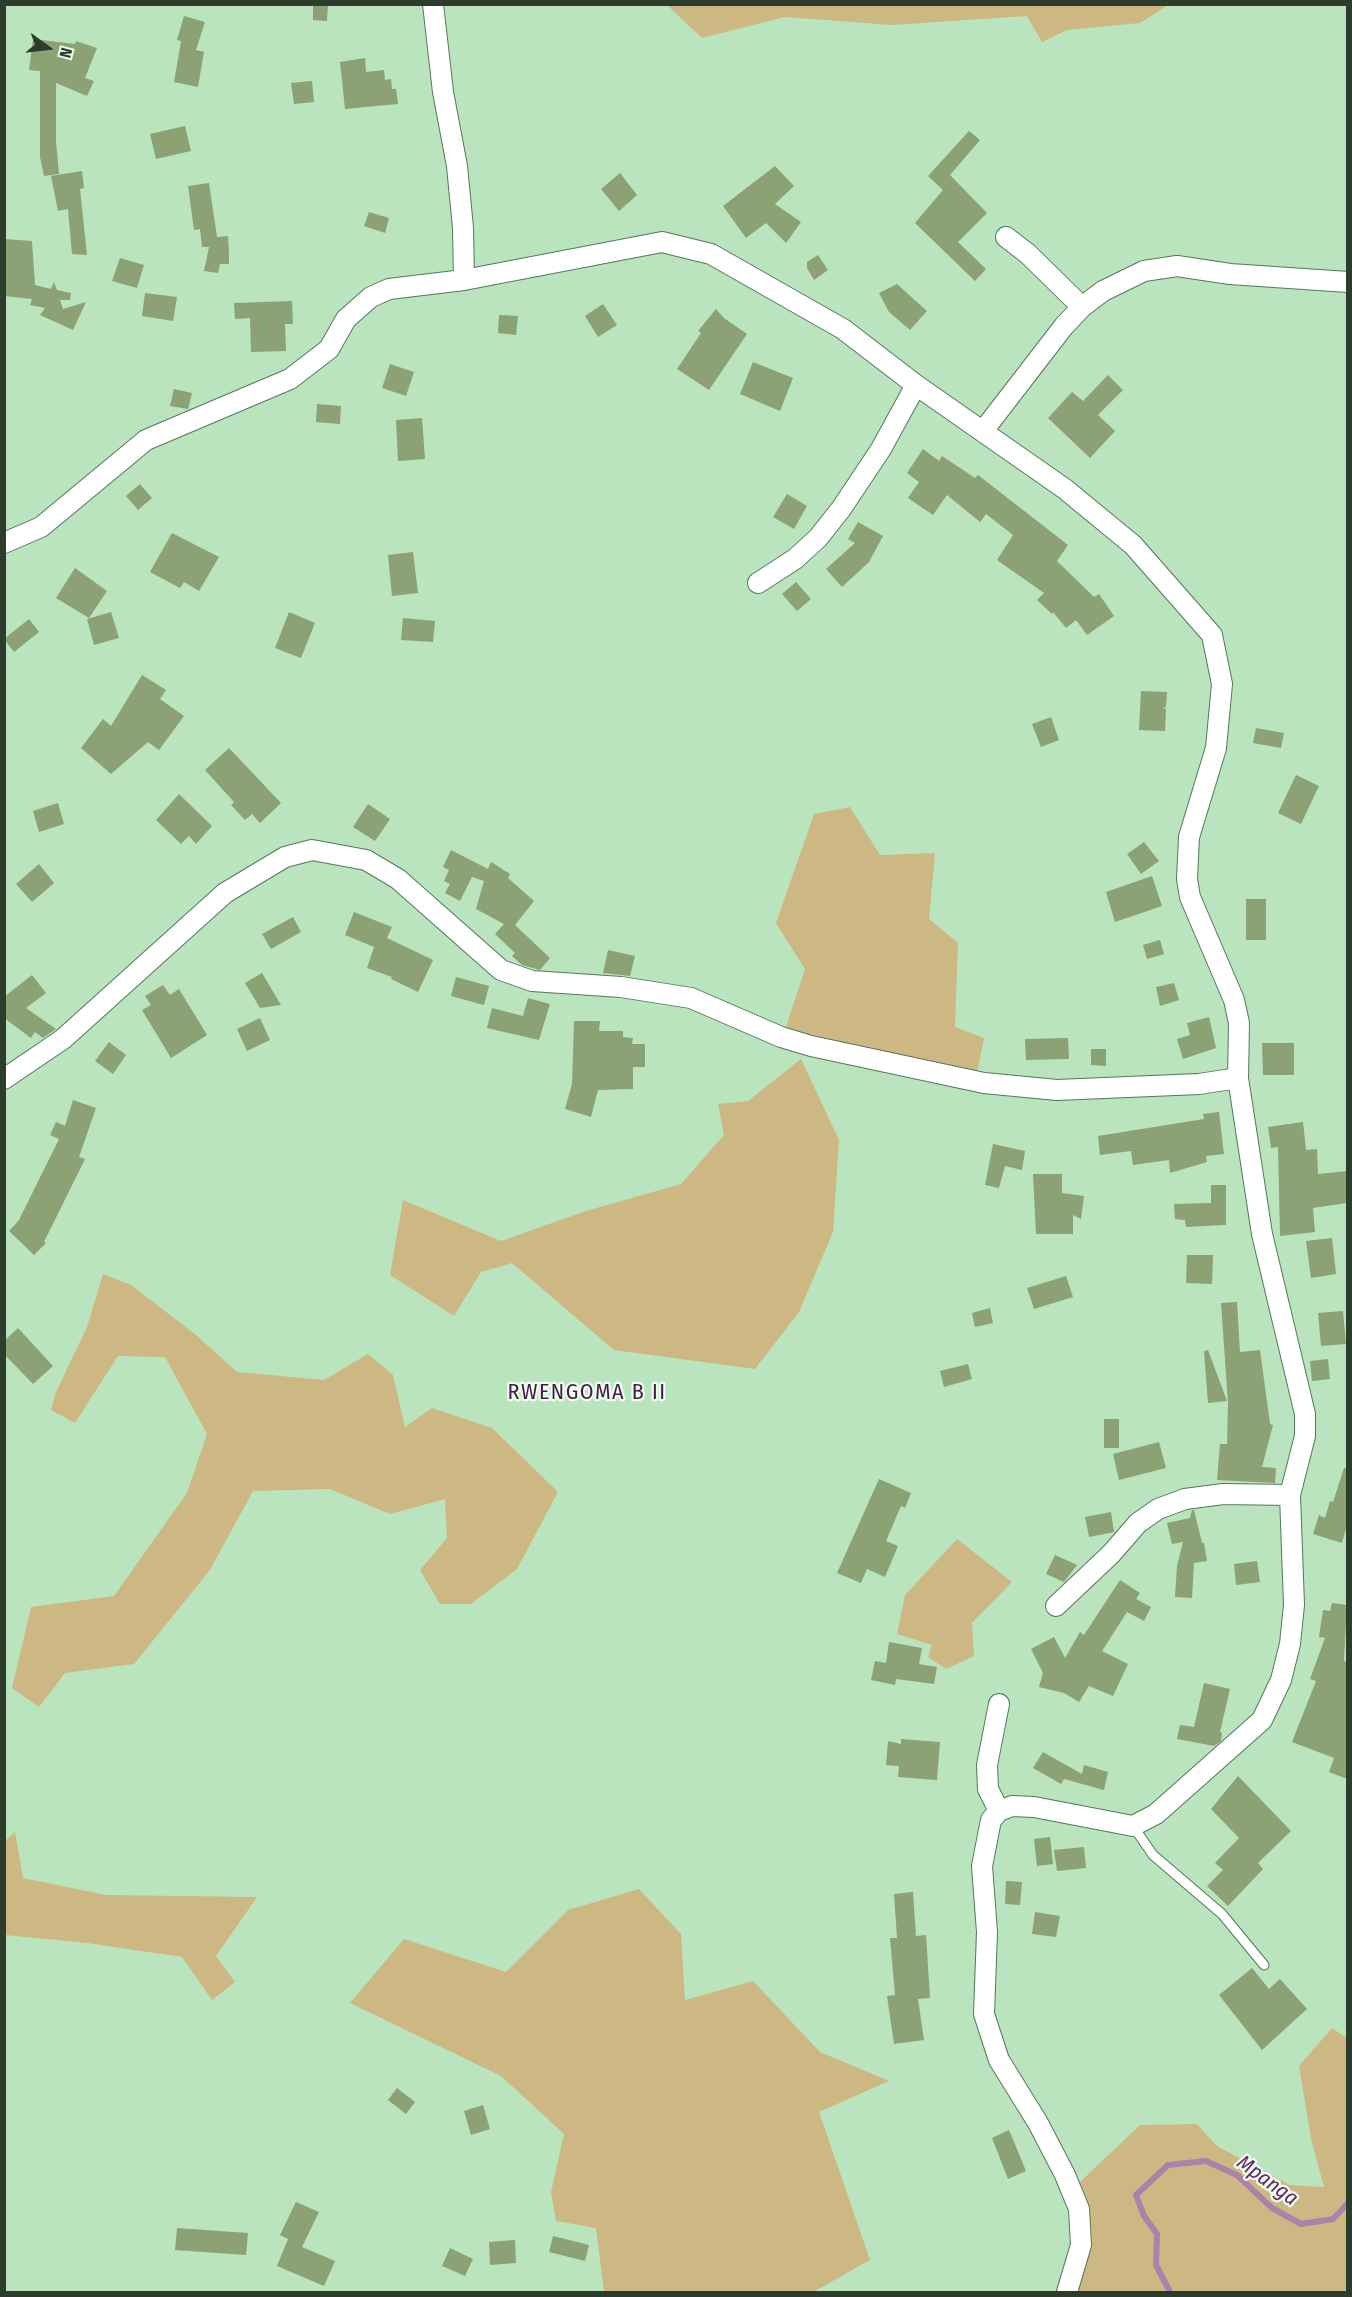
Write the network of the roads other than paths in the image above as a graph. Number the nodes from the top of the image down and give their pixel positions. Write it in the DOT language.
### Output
graph roads {
  1 [pos="433,4"];
  2 [pos="1006,237"];
  3 [pos="464,280"];
  4 [pos="1347,282"];
  5 [pos="1082,307"];
  6 [pos="916,385"];
  7 [pos="983,431"];
  8 [pos="4,543"];
  9 [pos="758,583"];
  10 [pos="1238,1078"];
  11 [pos="4,1079"];
  12 [pos="1290,1495"];
  13 [pos="1056,1606"];
  14 [pos="999,1704"];
  15 [pos="999,1811"];
  16 [pos="1133,1826"];
  17 [pos="1264,1965"];
  18 [pos="1067,2292"];
  1 -- 3 [label="street"];
  2 -- 5 [label="street"];
  3 -- 6 [label="street"];
  3 -- 8 [label="street"];
  4 -- 5 [label="street"];
  5 -- 7 [label="street"];
  6 -- 7 [label="street"];
  6 -- 9 [label="street"];
  7 -- 10 [label="street"];
  10 -- 11 [label="street"];
  10 -- 12 [label="street"];
  12 -- 13 [label="street"];
  12 -- 16 [label="street"];
  14 -- 15 [label="street"];
  15 -- 16 [label="street"];
  15 -- 18 [label="street"];
  16 -- 17 [label="lane"];
}
